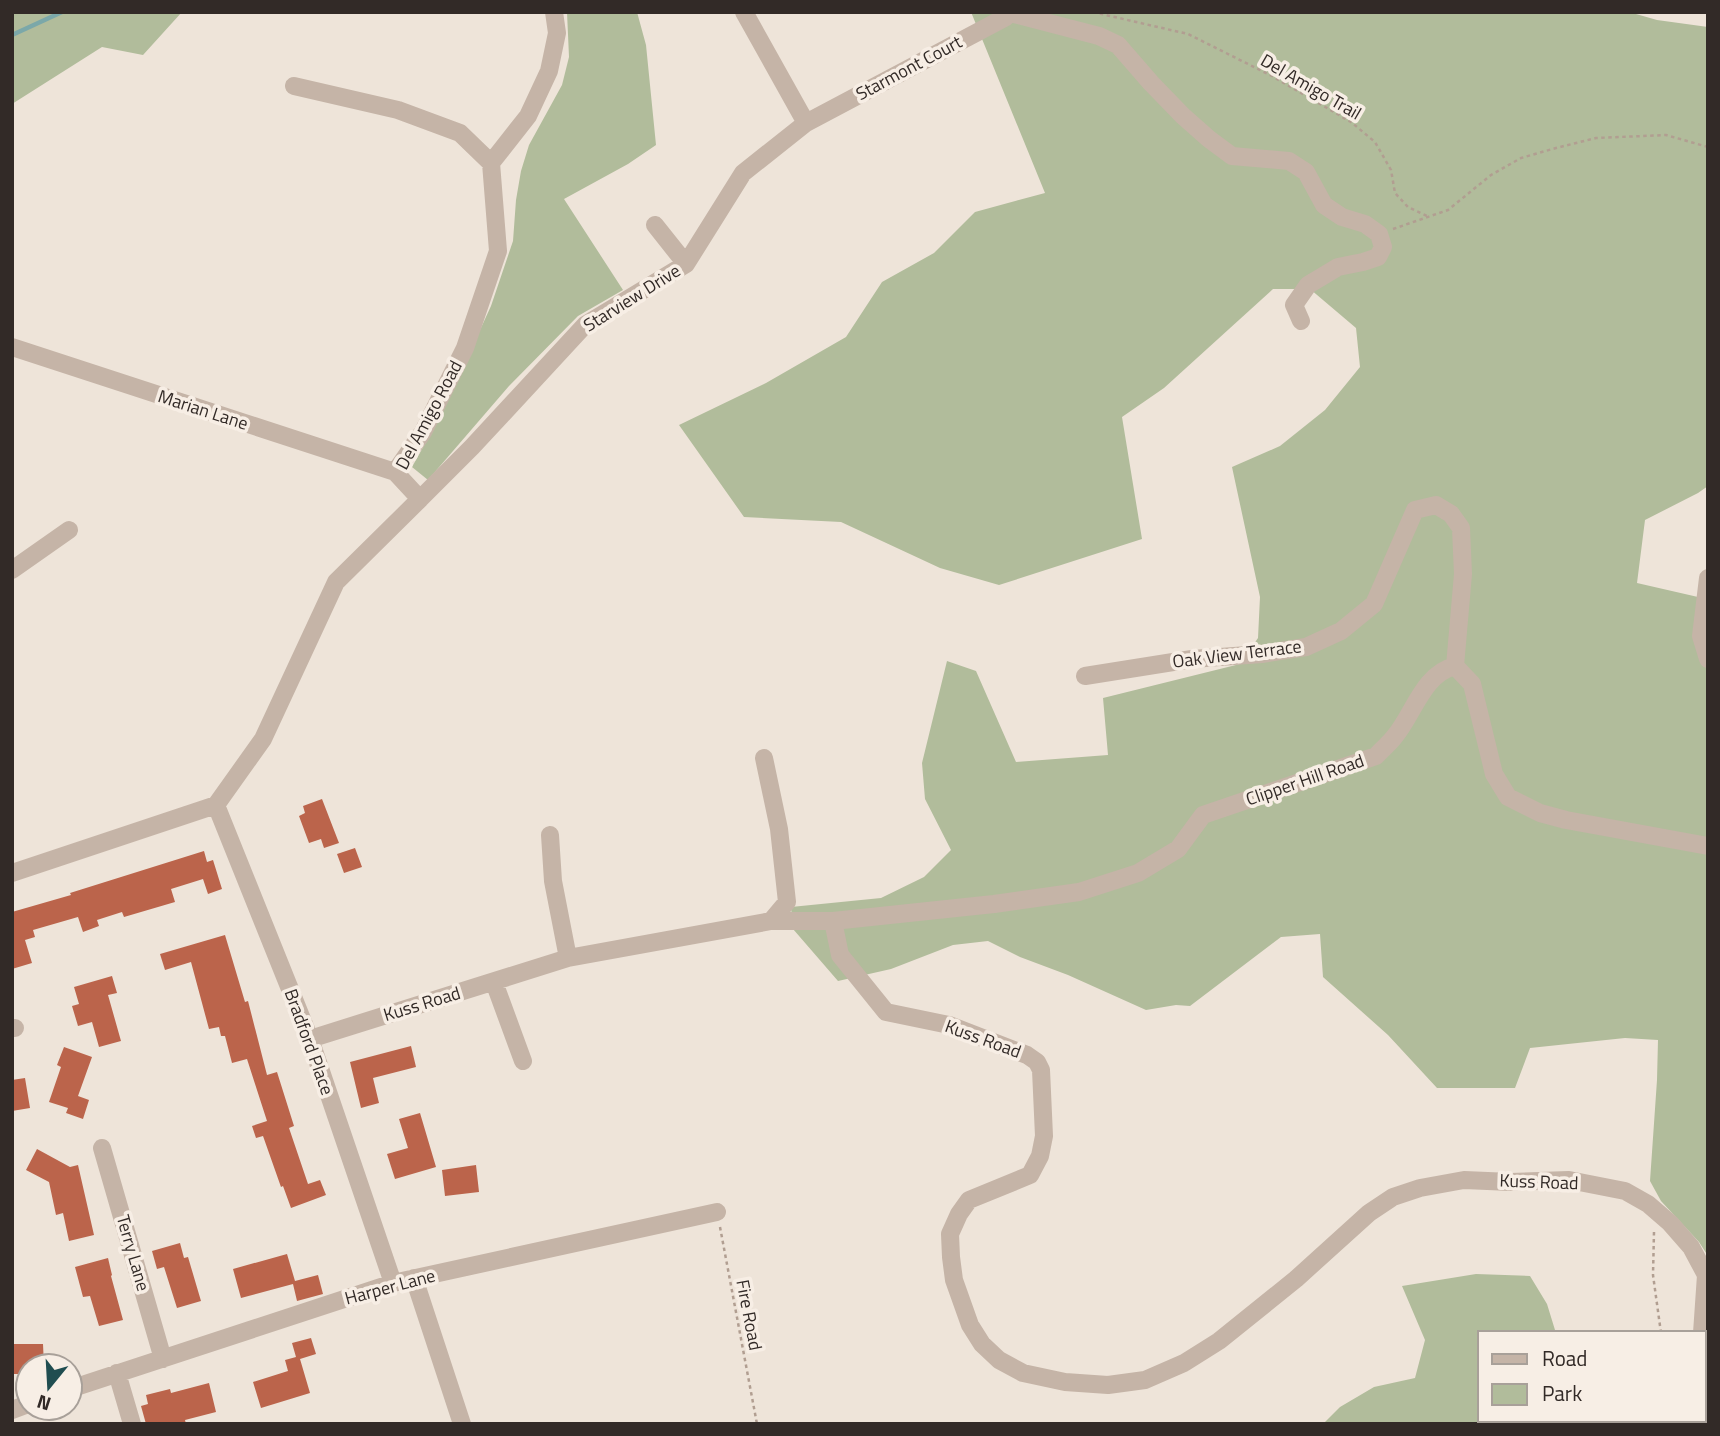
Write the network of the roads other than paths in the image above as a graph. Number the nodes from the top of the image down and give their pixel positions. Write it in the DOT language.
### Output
graph roads {
  1 [pos="554,12"];
  2 [pos="744,12"];
  3 [pos="1010,13"];
  4 [pos="294,86"];
  5 [pos="806,123"];
  6 [pos="491,163"];
  7 [pos="655,225"];
  8 [pos="686,264"];
  9 [pos="1301,321"];
  10 [pos="12,347"];
  11 [pos="395,472"];
  12 [pos="420,499"];
  13 [pos="69,530"];
  14 [pos="12,570"];
  15 [pos="1708,579"];
  16 [pos="1708,659"];
  17 [pos="1455,666"];
  18 [pos="1085,676"];
  19 [pos="764,758"];
  20 [pos="216,805"];
  21 [pos="550,835"];
  22 [pos="1708,846"];
  23 [pos="12,873"];
  24 [pos="833,921"];
  25 [pos="771,922"];
  26 [pos="568,958"];
  27 [pos="494,982"];
  28 [pos="310,1039"];
  29 [pos="523,1061"];
  30 [pos="102,1148"];
  31 [pos="717,1212"];
  32 [pos="414,1278"];
  33 [pos="393,1283"];
  34 [pos="1702,1331"];
  35 [pos="163,1359"];
  36 [pos="117,1373"];
  37 [pos="84,1385"];
  38 [pos="132,1424"];
  39 [pos="462,1424"];
  1 -- 6 [label="street"];
  2 -- 5 [label="street"];
  3 -- 5 [label="street, Starmont Court"];
  3 -- 9 [label="street"];
  4 -- 6 [label="street"];
  5 -- 8 [label="street, Starview Drive"];
  6 -- 11 [label="street, Del Amigo Road"];
  7 -- 8 [label="street"];
  8 -- 12 [label="street, Starview Drive"];
  10 -- 11 [label="street, Marian Lane"];
  11 -- 12 [label="street, Del Amigo Road"];
  12 -- 20 [label="street"];
  13 -- 14 [label="street"];
  15 -- 16 [label="street"];
  17 -- 18 [label="street, Oak View Terrace"];
  17 -- 22 [label="street"];
  17 -- 24 [label="street, Clipper Hill Road"];
  19 -- 25 [label="street"];
  20 -- 23 [label="street"];
  20 -- 28 [label="street, Bradford Place"];
  21 -- 26 [label="street"];
  24 -- 25 [label="street, Kuss Road"];
  24 -- 34 [label="street, Kuss Road"];
  25 -- 26 [label="street, Kuss Road"];
  26 -- 27 [label="street, Kuss Road"];
  27 -- 28 [label="street, Kuss Road"];
  27 -- 29 [label="street"];
  28 -- 33 [label="street, Bradford Place"];
  30 -- 35 [label="street, Terry Lane"];
  31 -- 32 [label="street, Harper Lane"];
  32 -- 33 [label="street, Harper Lane"];
  32 -- 39 [label="street"];
  33 -- 35 [label="street, Harper Lane"];
  35 -- 36 [label="street, Harper Lane"];
  36 -- 37 [label="street, Harper Lane"];
  36 -- 38 [label="street"];
}
